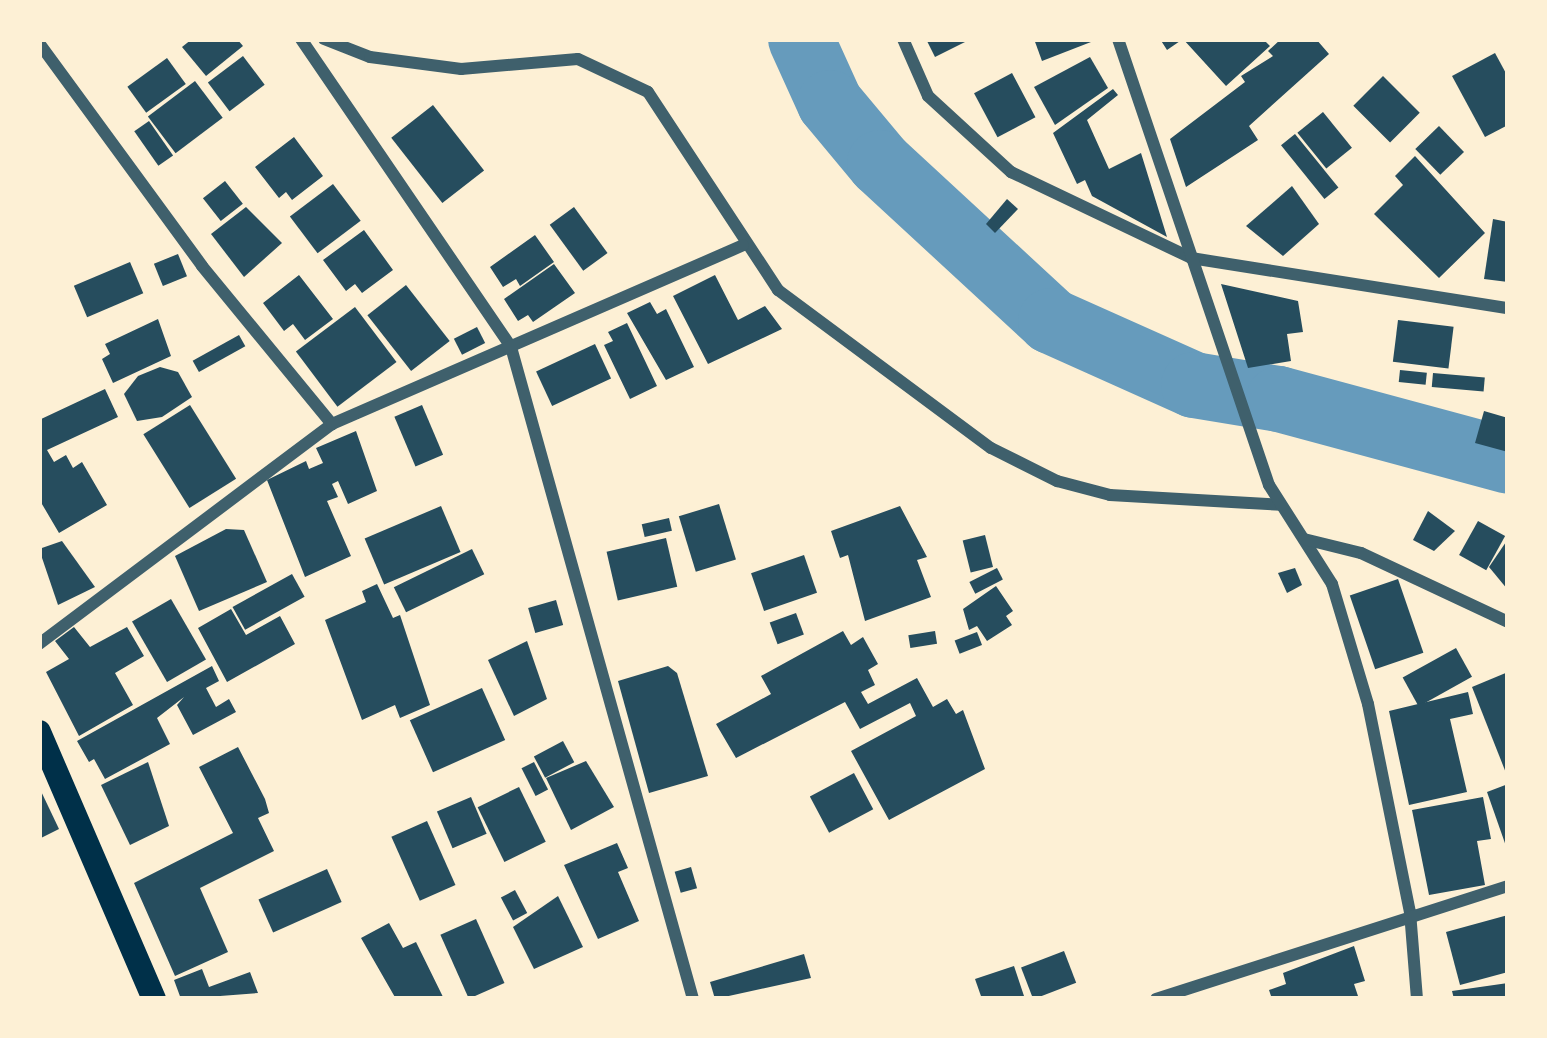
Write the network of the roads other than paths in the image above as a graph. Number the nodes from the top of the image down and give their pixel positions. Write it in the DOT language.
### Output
graph roads {
  1 [pos="301,39"];
  2 [pos="324,39"];
  3 [pos="903,39"];
  4 [pos="1118,39"];
  5 [pos="39,43"];
  6 [pos="743,245"];
  7 [pos="1191,259"];
  8 [pos="1508,308"];
  9 [pos="511,347"];
  10 [pos="332,424"];
  11 [pos="1282,505"];
  12 [pos="1304,539"];
  13 [pos="1508,622"];
  14 [pos="39,644"];
  15 [pos="39,732"];
  16 [pos="1508,886"];
  17 [pos="1410,912"];
  18 [pos="154,999"];
  19 [pos="693,999"];
  20 [pos="1156,999"];
  21 [pos="1417,999"];
  1 -- 9 [label="street"];
  2 -- 6 [label="street"];
  3 -- 7 [label="street"];
  4 -- 7 [label="street"];
  5 -- 10 [label="street"];
  6 -- 9 [label="street"];
  6 -- 11 [label="street"];
  7 -- 8 [label="street"];
  7 -- 11 [label="street"];
  9 -- 10 [label="street"];
  9 -- 19 [label="street"];
  10 -- 14 [label="street"];
  11 -- 12 [label="street"];
  12 -- 13 [label="street"];
  12 -- 17 [label="street"];
  15 -- 18 [label="main road"];
  16 -- 17 [label="street"];
  17 -- 20 [label="street"];
  17 -- 21 [label="street"];
}
